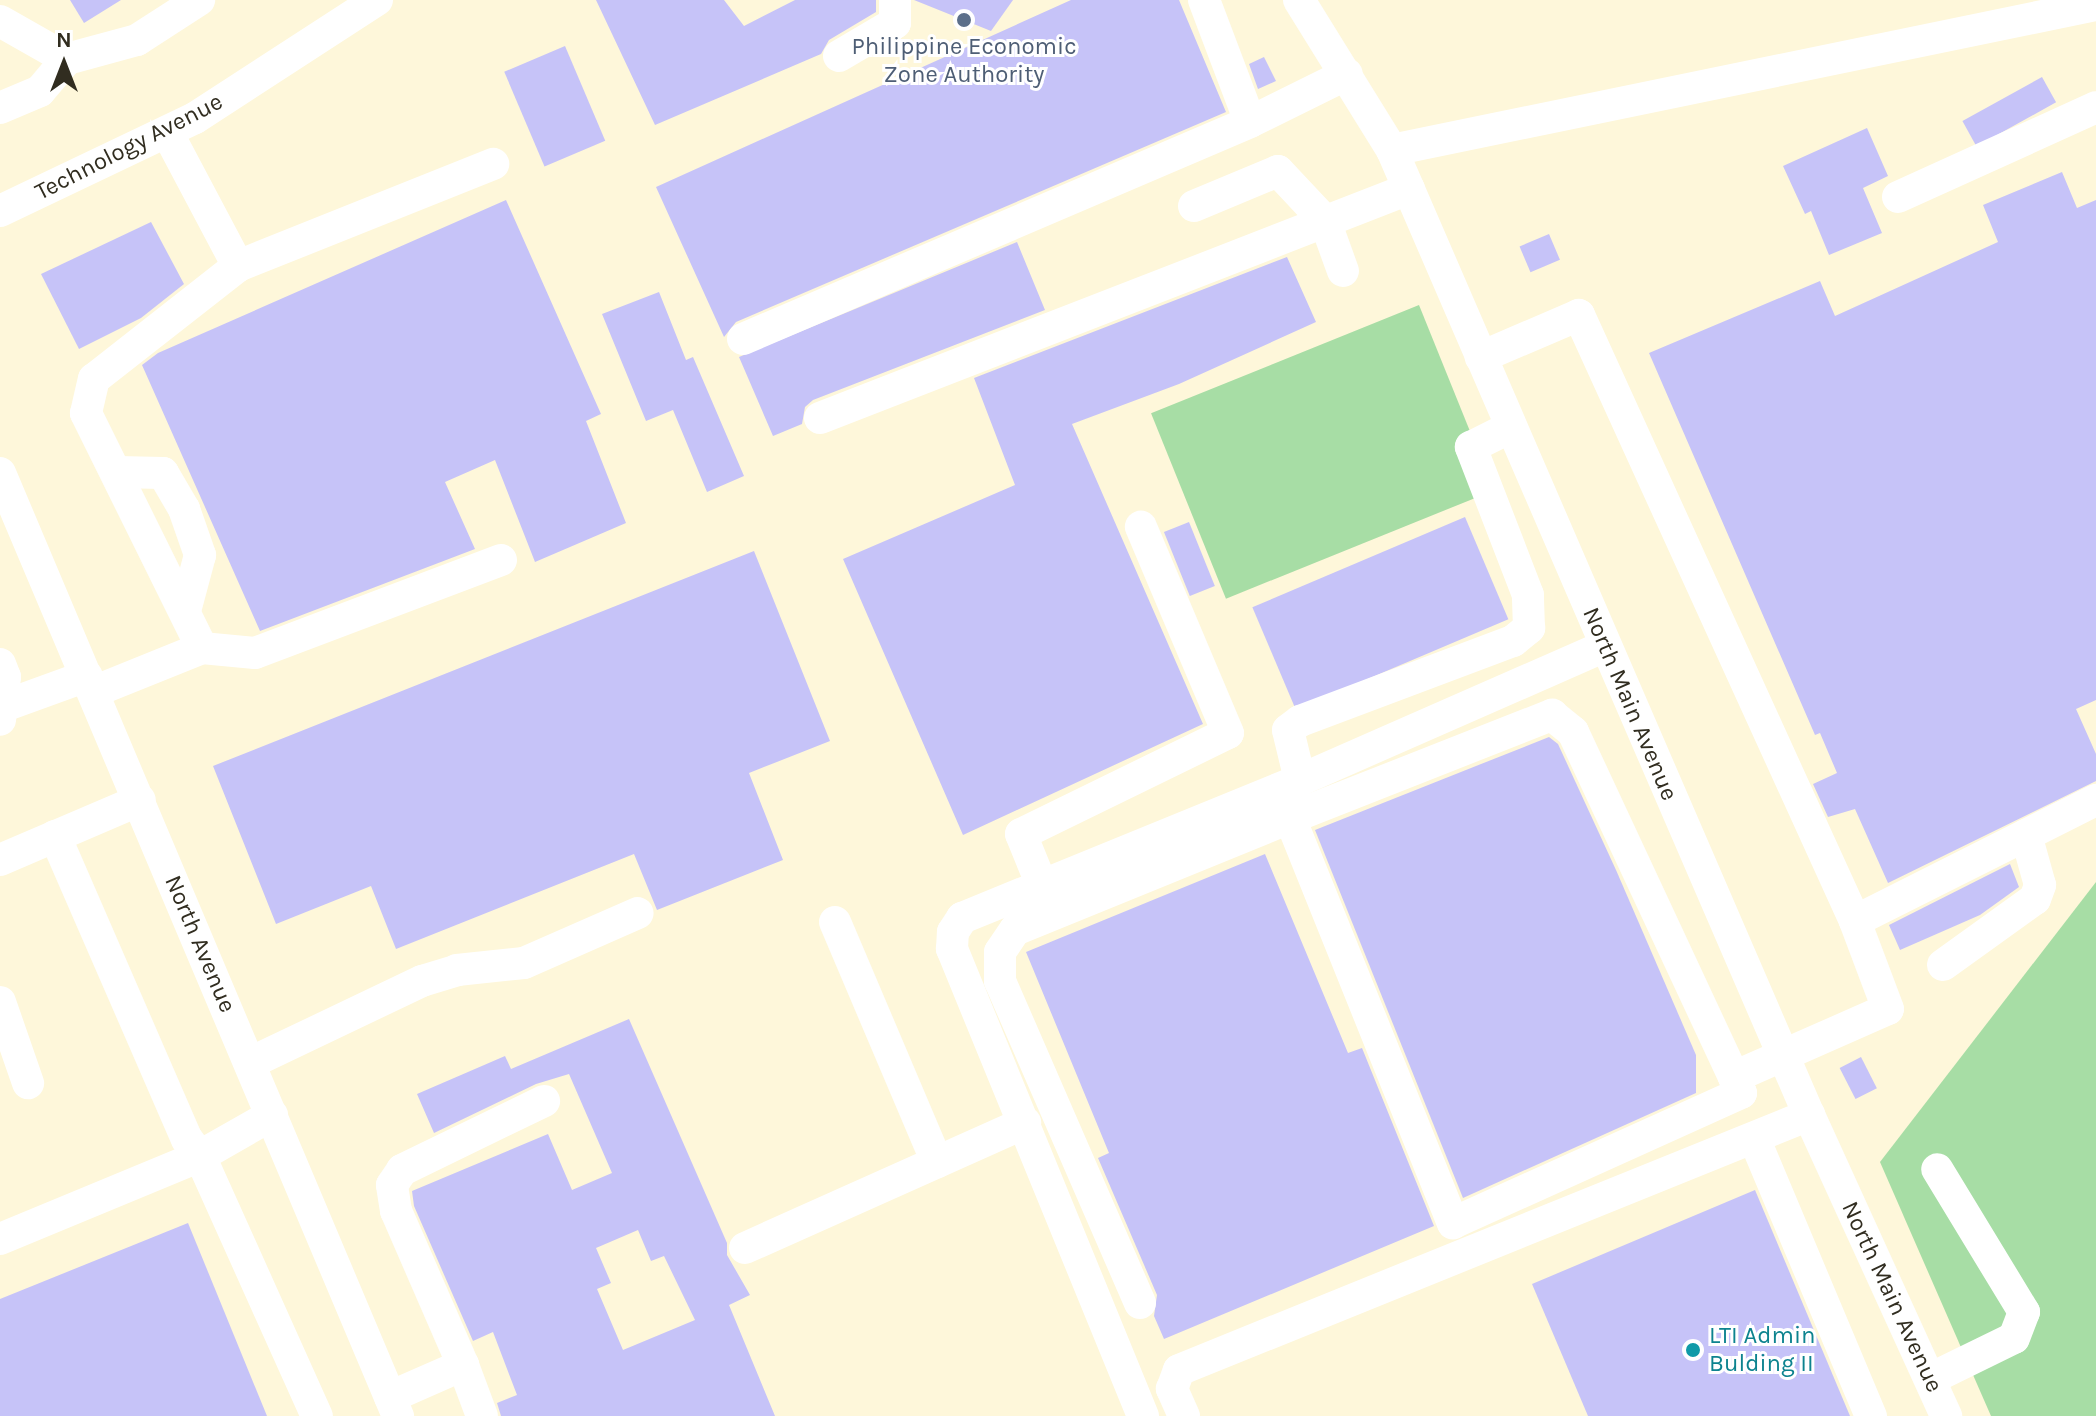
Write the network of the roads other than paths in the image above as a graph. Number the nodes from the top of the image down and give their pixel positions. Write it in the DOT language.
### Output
graph roads {
  1 [pos="199,0"];
  2 [pos="377,0"];
  3 [pos="895,0"];
  4 [pos="1204,0"];
  5 [pos="1299,0"];
  6 [pos="2096,5"];
  7 [pos="0,21"];
  8 [pos="839,56"];
  9 [pos="67,59"];
  10 [pos="1347,74"];
  11 [pos="2096,107"];
  12 [pos="0,108"];
  13 [pos="1250,122"];
  14 [pos="167,132"];
  15 [pos="1392,150"];
  16 [pos="493,164"];
  17 [pos="1409,189"];
  18 [pos="1898,197"];
  19 [pos="1194,206"];
  20 [pos="0,211"];
  21 [pos="1325,221"];
  22 [pos="238,266"];
  23 [pos="1343,271"];
  24 [pos="743,339"];
  25 [pos="1481,357"];
  26 [pos="820,418"];
  27 [pos="1511,427"];
  28 [pos="117,472"];
  29 [pos="0,473"];
  30 [pos="1141,527"];
  31 [pos="501,560"];
  32 [pos="185,611"];
  33 [pos="1605,646"];
  34 [pos="202,648"];
  35 [pos="0,664"];
  36 [pos="90,684"];
  37 [pos="2,713"];
  38 [pos="1290,796"];
  39 [pos="140,800"];
  40 [pos="2096,800"];
  41 [pos="2026,835"];
  42 [pos="55,836"];
  43 [pos="0,860"];
  44 [pos="1043,888"];
  45 [pos="638,913"];
  46 [pos="1855,921"];
  47 [pos="835,922"];
  48 [pos="1943,965"];
  49 [pos="0,1002"];
  50 [pos="1784,1057"];
  51 [pos="250,1063"];
  52 [pos="1734,1077"];
  53 [pos="28,1083"];
  54 [pos="544,1101"];
  55 [pos="272,1115"];
  56 [pos="1809,1115"];
  57 [pos="1025,1123"];
  58 [pos="1754,1138"];
  59 [pos="200,1156"];
  60 [pos="937,1162"];
  61 [pos="1937,1169"];
  62 [pos="0,1239"];
  63 [pos="745,1248"];
  64 [pos="1140,1303"];
  65 [pos="463,1365"];
  66 [pos="1930,1379"];
  67 [pos="394,1406"];
  68 [pos="317,1416"];
  69 [pos="482,1416"];
  70 [pos="1143,1416"];
  71 [pos="1184,1416"];
  72 [pos="1871,1416"];
  73 [pos="1946,1416"];
  1 -- 9 [label="street"];
  2 -- 14 [label="street, Technology Avenue"];
  3 -- 8 [label="street"];
  4 -- 13 [label="street"];
  5 -- 10 [label="street, North Main Avenue"];
  6 -- 15 [label="street"];
  7 -- 9 [label="street"];
  9 -- 12 [label="street"];
  10 -- 13 [label="street"];
  10 -- 15 [label="street, North Main Avenue"];
  11 -- 18 [label="street"];
  13 -- 24 [label="street"];
  14 -- 20 [label="street, Technology Avenue"];
  14 -- 22 [label="street"];
  15 -- 17 [label="street, North Main Avenue"];
  16 -- 22 [label="street"];
  17 -- 21 [label="street"];
  17 -- 25 [label="street, North Main Avenue"];
  19 -- 21 [label="street"];
  21 -- 23 [label="street"];
  21 -- 26 [label="street"];
  22 -- 28 [label="street"];
  25 -- 27 [label="street, North Main Avenue"];
  25 -- 46 [label="street"];
  27 -- 33 [label="street, North Main Avenue"];
  27 -- 38 [label="street"];
  28 -- 32 [label="street"];
  28 -- 32 [label="street"];
  29 -- 36 [label="street, North Avenue"];
  30 -- 44 [label="street"];
  31 -- 34 [label="street"];
  32 -- 34 [label="street"];
  33 -- 38 [label="street"];
  33 -- 50 [label="street, North Main Avenue"];
  34 -- 36 [label="street"];
  35 -- 37 [label="street"];
  36 -- 37 [label="street"];
  36 -- 39 [label="street, North Avenue"];
  38 -- 44 [label="street"];
  38 -- 52 [label="street"];
  38 -- 52 [label="street"];
  38 -- 64 [label="street"];
  39 -- 42 [label="street"];
  39 -- 51 [label="street, North Avenue"];
  40 -- 41 [label="street"];
  41 -- 46 [label="street"];
  41 -- 48 [label="street"];
  42 -- 43 [label="street"];
  42 -- 59 [label="street"];
  44 -- 57 [label="street"];
  45 -- 51 [label="street"];
  46 -- 50 [label="street"];
  47 -- 60 [label="street"];
  49 -- 53 [label="street"];
  50 -- 52 [label="street"];
  50 -- 56 [label="street, North Main Avenue"];
  51 -- 55 [label="street, North Avenue"];
  54 -- 65 [label="street"];
  55 -- 59 [label="street"];
  55 -- 67 [label="street, North Avenue"];
  56 -- 58 [label="street"];
  56 -- 66 [label="street, North Main Avenue"];
  57 -- 60 [label="street"];
  57 -- 70 [label="street"];
  58 -- 71 [label="street"];
  58 -- 72 [label="street"];
  59 -- 62 [label="street"];
  59 -- 68 [label="street"];
  60 -- 63 [label="street"];
  61 -- 66 [label="street"];
  65 -- 67 [label="street"];
  65 -- 69 [label="street"];
  66 -- 73 [label="street, North Main Avenue"];
}
